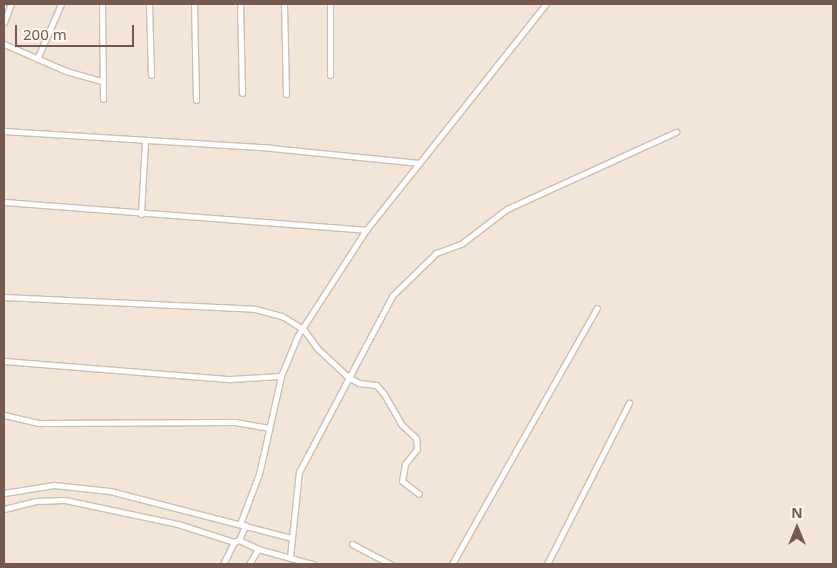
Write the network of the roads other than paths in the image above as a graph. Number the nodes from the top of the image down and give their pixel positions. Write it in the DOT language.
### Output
graph roads {
  1 [pos="11,4"];
  2 [pos="61,4"];
  3 [pos="102,4"];
  4 [pos="149,4"];
  5 [pos="194,4"];
  6 [pos="240,4"];
  7 [pos="284,4"];
  8 [pos="330,4"];
  9 [pos="546,4"];
  10 [pos="4,22"];
  11 [pos="4,44"];
  12 [pos="37,59"];
  13 [pos="151,75"];
  14 [pos="330,75"];
  15 [pos="102,81"];
  16 [pos="242,93"];
  17 [pos="286,94"];
  18 [pos="103,99"];
  19 [pos="196,100"];
  20 [pos="4,131"];
  21 [pos="676,132"];
  22 [pos="145,141"];
  23 [pos="419,163"];
  24 [pos="4,202"];
  25 [pos="141,214"];
  26 [pos="366,230"];
  27 [pos="4,297"];
  28 [pos="596,308"];
  29 [pos="304,330"];
  30 [pos="4,360"];
  31 [pos="281,376"];
  32 [pos="348,377"];
  33 [pos="629,403"];
  34 [pos="4,415"];
  35 [pos="268,428"];
  36 [pos="4,493"];
  37 [pos="419,494"];
  38 [pos="4,509"];
  39 [pos="243,524"];
  40 [pos="292,538"];
  41 [pos="236,541"];
  42 [pos="352,544"];
  43 [pos="258,549"];
  44 [pos="290,557"];
  45 [pos="222,564"];
  46 [pos="249,564"];
  47 [pos="313,564"];
  48 [pos="390,564"];
  49 [pos="452,564"];
  50 [pos="547,564"];
  1 -- 10 [label="street"];
  2 -- 12 [label="street"];
  3 -- 15 [label="street"];
  4 -- 13 [label="street"];
  5 -- 19 [label="street"];
  6 -- 16 [label="street"];
  7 -- 17 [label="street"];
  8 -- 14 [label="street"];
  9 -- 23 [label="street"];
  11 -- 12 [label="street"];
  12 -- 15 [label="street"];
  15 -- 18 [label="street"];
  20 -- 22 [label="street"];
  21 -- 32 [label="street"];
  22 -- 23 [label="street"];
  22 -- 25 [label="street"];
  23 -- 26 [label="street"];
  24 -- 25 [label="street"];
  25 -- 26 [label="street"];
  26 -- 29 [label="street"];
  27 -- 29 [label="street"];
  28 -- 49 [label="street"];
  29 -- 31 [label="street"];
  29 -- 32 [label="street"];
  30 -- 31 [label="street"];
  31 -- 35 [label="street"];
  32 -- 37 [label="street"];
  32 -- 40 [label="street"];
  33 -- 50 [label="street"];
  34 -- 35 [label="street"];
  35 -- 39 [label="street"];
  36 -- 39 [label="street"];
  38 -- 41 [label="street"];
  39 -- 40 [label="street"];
  39 -- 41 [label="street"];
  40 -- 44 [label="street"];
  41 -- 43 [label="street"];
  41 -- 45 [label="street"];
  42 -- 48 [label="street"];
  43 -- 44 [label="street"];
  43 -- 46 [label="street"];
  44 -- 47 [label="street"];
}
